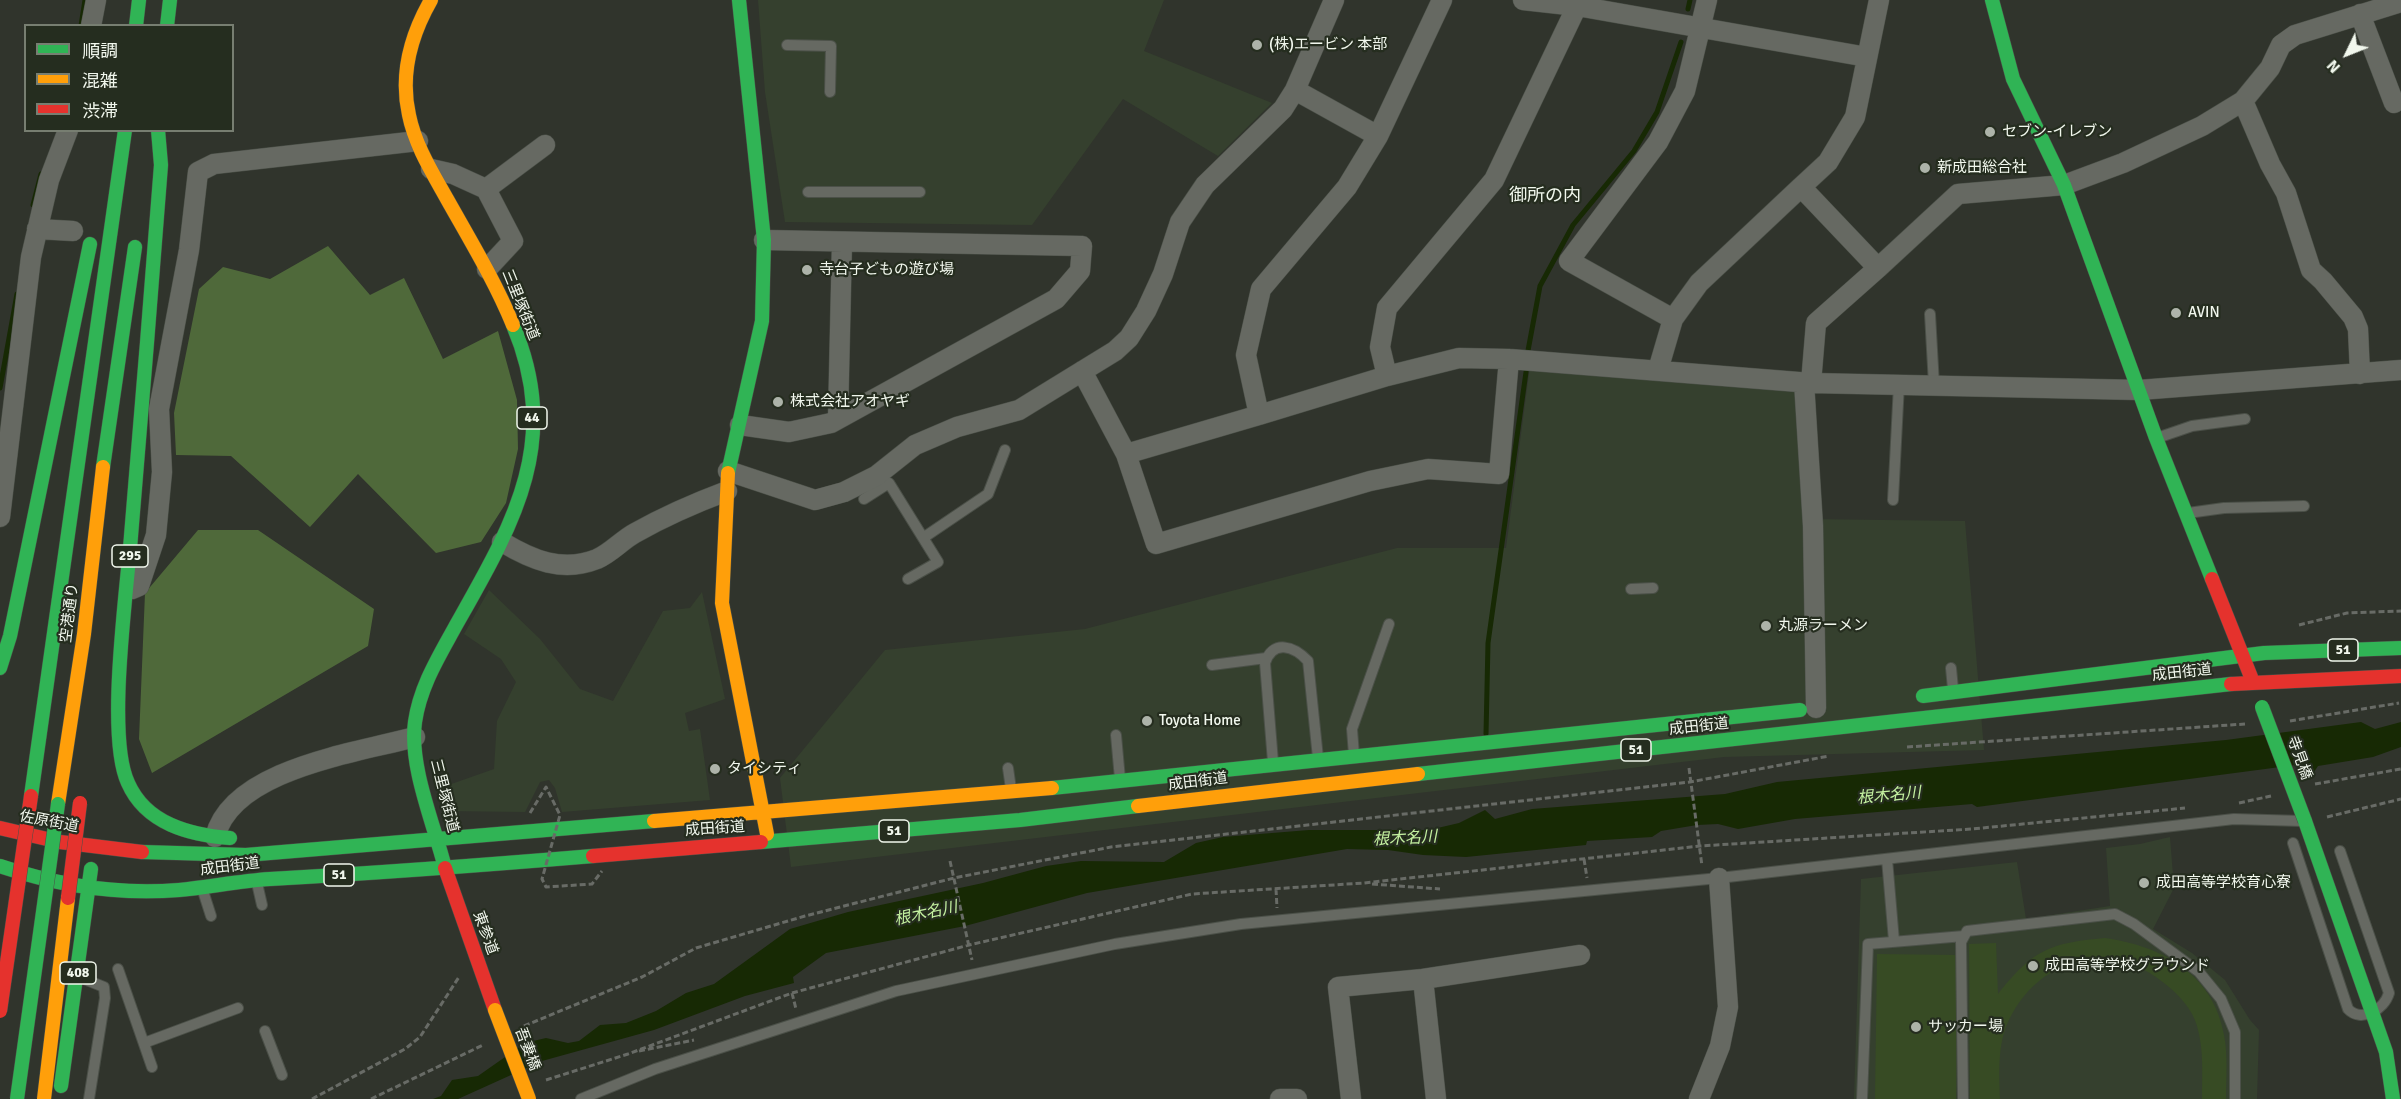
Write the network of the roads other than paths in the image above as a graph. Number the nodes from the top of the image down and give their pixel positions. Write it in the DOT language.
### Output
graph roads {
  1 [pos="96,0"];
  2 [pos="139,0"];
  3 [pos="170,0"];
  4 [pos="431,0"];
  5 [pos="739,0"];
  6 [pos="1334,0"];
  7 [pos="1442,0"];
  8 [pos="1523,0"];
  9 [pos="1707,0"];
  10 [pos="1879,0"];
  11 [pos="1992,0"];
  12 [pos="2401,2"];
  13 [pos="1577,6"];
  14 [pos="2360,14"];
  15 [pos="91,24"];
  16 [pos="136,24"];
  17 [pos="167,24"];
  18 [pos="1701,28"];
  19 [pos="787,45"];
  20 [pos="1867,57"];
  21 [pos="1295,90"];
  22 [pos="830,92"];
  23 [pos="2243,101"];
  24 [pos="2394,103"];
  25 [pos="67,132"];
  26 [pos="113,132"];
  27 [pos="125,132"];
  28 [pos="153,132"];
  29 [pos="158,132"];
  30 [pos="1378,136"];
  31 [pos="418,141"];
  32 [pos="545,145"];
  33 [pos="431,169"];
  34 [pos="146,176"];
  35 [pos="104,177"];
  36 [pos="2064,185"];
  37 [pos="1801,187"];
  38 [pos="486,189"];
  39 [pos="808,192"];
  40 [pos="920,192"];
  41 [pos="37,229"];
  42 [pos="83,233"];
  43 [pos="137,234"];
  44 [pos="764,240"];
  45 [pos="842,242"];
  46 [pos="167,246"];
  47 [pos="189,250"];
  48 [pos="1878,268"];
  49 [pos="487,269"];
  50 [pos="1930,314"];
  51 [pos="1673,320"];
  52 [pos="1512,360"];
  53 [pos="1658,370"];
  54 [pos="2401,370"];
  55 [pos="1082,371"];
  56 [pos="2360,374"];
  57 [pos="1387,376"];
  58 [pos="1808,383"];
  59 [pos="1899,384"];
  60 [pos="1934,385"];
  61 [pos="2139,390"];
  62 [pos="1259,415"];
  63 [pos="838,418"];
  64 [pos="2245,418"];
  65 [pos="740,425"];
  66 [pos="2156,438"];
  67 [pos="1005,450"];
  68 [pos="1126,454"];
  69 [pos="728,471"];
  70 [pos="727,490"];
  71 [pos="864,499"];
  72 [pos="1893,500"];
  73 [pos="2304,506"];
  74 [pos="2188,513"];
  75 [pos="0,517"];
  76 [pos="923,538"];
  77 [pos="502,542"];
  78 [pos="908,579"];
  79 [pos="1653,588"];
  80 [pos="1631,589"];
  81 [pos="127,591"];
  82 [pos="1389,624"];
  83 [pos="84,634"];
  84 [pos="2401,648"];
  85 [pos="2243,656"];
  86 [pos="1266,658"];
  87 [pos="1212,665"];
  88 [pos="0,668"];
  89 [pos="1951,668"];
  90 [pos="2401,676"];
  91 [pos="2253,682"];
  92 [pos="1953,692"];
  93 [pos="1909,698"];
  94 [pos="1823,708"];
  95 [pos="86,723"];
  96 [pos="1116,735"];
  97 [pos="415,737"];
  98 [pos="1354,758"];
  99 [pos="1318,761"];
  100 [pos="1274,766"];
  101 [pos="1008,768"];
  102 [pos="1120,782"];
  103 [pos="1011,792"];
  104 [pos="26,795"];
  105 [pos="81,797"];
  106 [pos="764,812"];
  107 [pos="2305,821"];
  108 [pos="0,828"];
  109 [pos="215,837"];
  110 [pos="240,838"];
  111 [pos="438,838"];
  112 [pos="278,840"];
  113 [pos="768,842"];
  114 [pos="2293,843"];
  115 [pos="93,847"];
  116 [pos="303,850"];
  117 [pos="2340,851"];
  118 [pos="1887,860"];
  119 [pos="0,866"];
  120 [pos="445,868"];
  121 [pos="1712,879"];
  122 [pos="256,880"];
  123 [pos="202,888"];
  124 [pos="90,890"];
  125 [pos="262,905"];
  126 [pos="211,916"];
  127 [pos="0,923"];
  128 [pos="1964,936"];
  129 [pos="1894,941"];
  130 [pos="1580,955"];
  131 [pos="118,969"];
  132 [pos="77,976"];
  133 [pos="1423,978"];
  134 [pos="238,1008"];
  135 [pos="495,1010"];
  136 [pos="0,1011"];
  137 [pos="2372,1012"];
  138 [pos="265,1031"];
  139 [pos="144,1043"];
  140 [pos="152,1067"];
  141 [pos="282,1075"];
  142 [pos="17,1099"];
  143 [pos="44,1099"];
  144 [pos="59,1099"];
  145 [pos="89,1099"];
  146 [pos="529,1099"];
  147 [pos="581,1099"];
  148 [pos="1280,1099"];
  149 [pos="1297,1099"];
  150 [pos="1350,1099"];
  151 [pos="1436,1099"];
  152 [pos="1699,1099"];
  153 [pos="1863,1099"];
  154 [pos="1963,1099"];
  155 [pos="2235,1099"];
  156 [pos="2393,1099"];
  1 -- 15 [label="street"];
  2 -- 16 [label="main road"];
  3 -- 17 [label="main road"];
  4 -- 31 [label="main road, 三里塚街道 / 44"];
  5 -- 44 [label="main road"];
  6 -- 21 [label="street"];
  7 -- 30 [label="street"];
  8 -- 13 [label="street"];
  9 -- 18 [label="street"];
  10 -- 20 [label="street"];
  11 -- 36 [label="main road, 寺見橋"];
  12 -- 14 [label="street"];
  13 -- 18 [label="street"];
  13 -- 57 [label="street"];
  14 -- 23 [label="street"];
  14 -- 24 [label="street"];
  18 -- 20 [label="street"];
  18 -- 51 [label="street"];
  19 -- 22 [label="lane"];
  20 -- 37 [label="street"];
  21 -- 30 [label="street"];
  21 -- 55 [label="street"];
  23 -- 36 [label="street"];
  23 -- 56 [label="street"];
  25 -- 41 [label="street"];
  26 -- 35 [label="main road"];
  27 -- 104 [label="main road, 空港通り"];
  28 -- 34 [label="main road"];
  29 -- 81 [label="main road, 295"];
  30 -- 62 [label="street"];
  31 -- 33 [label="main road, 三里塚街道 / 44"];
  31 -- 47 [label="street"];
  32 -- 38 [label="street"];
  33 -- 38 [label="street"];
  33 -- 49 [label="main road, 三里塚街道 / 44"];
  36 -- 48 [label="street"];
  36 -- 61 [label="main road, 寺見橋"];
  37 -- 48 [label="street"];
  37 -- 51 [label="street"];
  38 -- 49 [label="street"];
  39 -- 40 [label="lane"];
  41 -- 42 [label="street"];
  41 -- 75 [label="street"];
  42 -- 88 [label="main road"];
  43 -- 83 [label="main road, 空港通り / 295"];
  44 -- 45 [label="street"];
  44 -- 65 [label="main road"];
  45 -- 63 [label="street"];
  45 -- 63 [label="street"];
  46 -- 47 [label="street"];
  47 -- 81 [label="street"];
  48 -- 58 [label="street"];
  49 -- 77 [label="main road, 三里塚街道 / 44"];
  50 -- 60 [label="lane"];
  51 -- 53 [label="street"];
  52 -- 53 [label="street"];
  52 -- 57 [label="street"];
  52 -- 68 [label="street"];
  53 -- 58 [label="street"];
  54 -- 56 [label="street"];
  55 -- 68 [label="street"];
  55 -- 69 [label="street"];
  56 -- 61 [label="street"];
  57 -- 62 [label="street"];
  58 -- 59 [label="street"];
  58 -- 94 [label="street"];
  59 -- 60 [label="street"];
  59 -- 72 [label="lane"];
  60 -- 61 [label="street"];
  61 -- 66 [label="main road, 寺見橋"];
  62 -- 68 [label="street"];
  63 -- 65 [label="street"];
  64 -- 66 [label="lane"];
  65 -- 69 [label="main road"];
  66 -- 74 [label="main road, 寺見橋"];
  67 -- 76 [label="lane"];
  69 -- 70 [label="main road"];
  70 -- 77 [label="street"];
  70 -- 106 [label="main road"];
  71 -- 76 [label="lane"];
  73 -- 74 [label="lane"];
  74 -- 85 [label="main road, 寺見橋"];
  76 -- 78 [label="lane"];
  77 -- 97 [label="main road, 三里塚街道 / 44"];
  79 -- 80 [label="lane"];
  81 -- 109 [label="main road, 295"];
  82 -- 98 [label="lane"];
  83 -- 95 [label="main road, 295"];
  83 -- 142 [label="main road, 空港通り / 295, bridge"];
  84 -- 85 [label="main road, 成田街道 / 51"];
  85 -- 91 [label="main road, 寺見橋"];
  85 -- 92 [label="main road, 成田街道 / 51"];
  86 -- 87 [label="lane"];
  86 -- 99 [label="lane"];
  86 -- 100 [label="lane"];
  89 -- 92 [label="lane"];
  90 -- 91 [label="main road, 成田街道 / 51"];
  91 -- 107 [label="main road, 寺見橋, bridge"];
  91 -- 113 [label="main road, 成田街道 / 51"];
  92 -- 93 [label="main road, 成田街道 / 51"];
  94 -- 98 [label="main road, 成田街道 / 51"];
  96 -- 102 [label="lane"];
  97 -- 109 [label="street"];
  97 -- 111 [label="main road, 三里塚街道 / 44"];
  98 -- 99 [label="main road, 成田街道 / 51"];
  99 -- 100 [label="main road, 成田街道 / 51"];
  100 -- 102 [label="main road, 成田街道 / 51"];
  101 -- 103 [label="lane"];
  102 -- 103 [label="main road, 成田街道 / 51"];
  103 -- 106 [label="main road, 成田街道 / 51"];
  104 -- 127 [label="main road"];
  104 -- 136 [label="main road, bridge"];
  105 -- 143 [label="main road, bridge"];
  106 -- 111 [label="main road, 成田街道 / 51"];
  106 -- 113 [label="main road"];
  107 -- 118 [label="lane"];
  107 -- 137 [label="main road, 寺見橋"];
  108 -- 115 [label="main road, 佐原街道 / 51"];
  109 -- 110 [label="main road, 295"];
  111 -- 116 [label="main road, 成田街道 / 51"];
  111 -- 120 [label="main road, 三里塚街道 / 44"];
  112 -- 116 [label="main road"];
  113 -- 120 [label="main road, 成田街道 / 51"];
  114 -- 137 [label="lane"];
  115 -- 116 [label="main road, 成田街道 / 51"];
  115 -- 124 [label="main road, 408"];
  117 -- 137 [label="lane"];
  118 -- 121 [label="lane"];
  118 -- 129 [label="lane"];
  119 -- 124 [label="main road, 成田街道 / 51"];
  120 -- 122 [label="main road, 成田街道 / 51"];
  120 -- 135 [label="main road, 東参道"];
  121 -- 147 [label="lane"];
  121 -- 152 [label="street"];
  122 -- 123 [label="main road, 成田街道 / 51"];
  122 -- 125 [label="lane"];
  123 -- 124 [label="main road, 成田街道 / 51"];
  123 -- 126 [label="lane"];
  124 -- 132 [label="main road, 408"];
  128 -- 129 [label="lane"];
  128 -- 154 [label="lane"];
  128 -- 155 [label="lane"];
  129 -- 153 [label="lane"];
  130 -- 133 [label="street"];
  131 -- 139 [label="lane"];
  132 -- 144 [label="main road, 408"];
  132 -- 145 [label="lane"];
  133 -- 150 [label="street"];
  133 -- 151 [label="street"];
  134 -- 139 [label="lane"];
  135 -- 146 [label="main road, 吾妻橋, bridge"];
  137 -- 156 [label="main road, 寺見橋"];
  138 -- 141 [label="lane"];
  139 -- 140 [label="lane"];
  148 -- 149 [label="street"];
}
